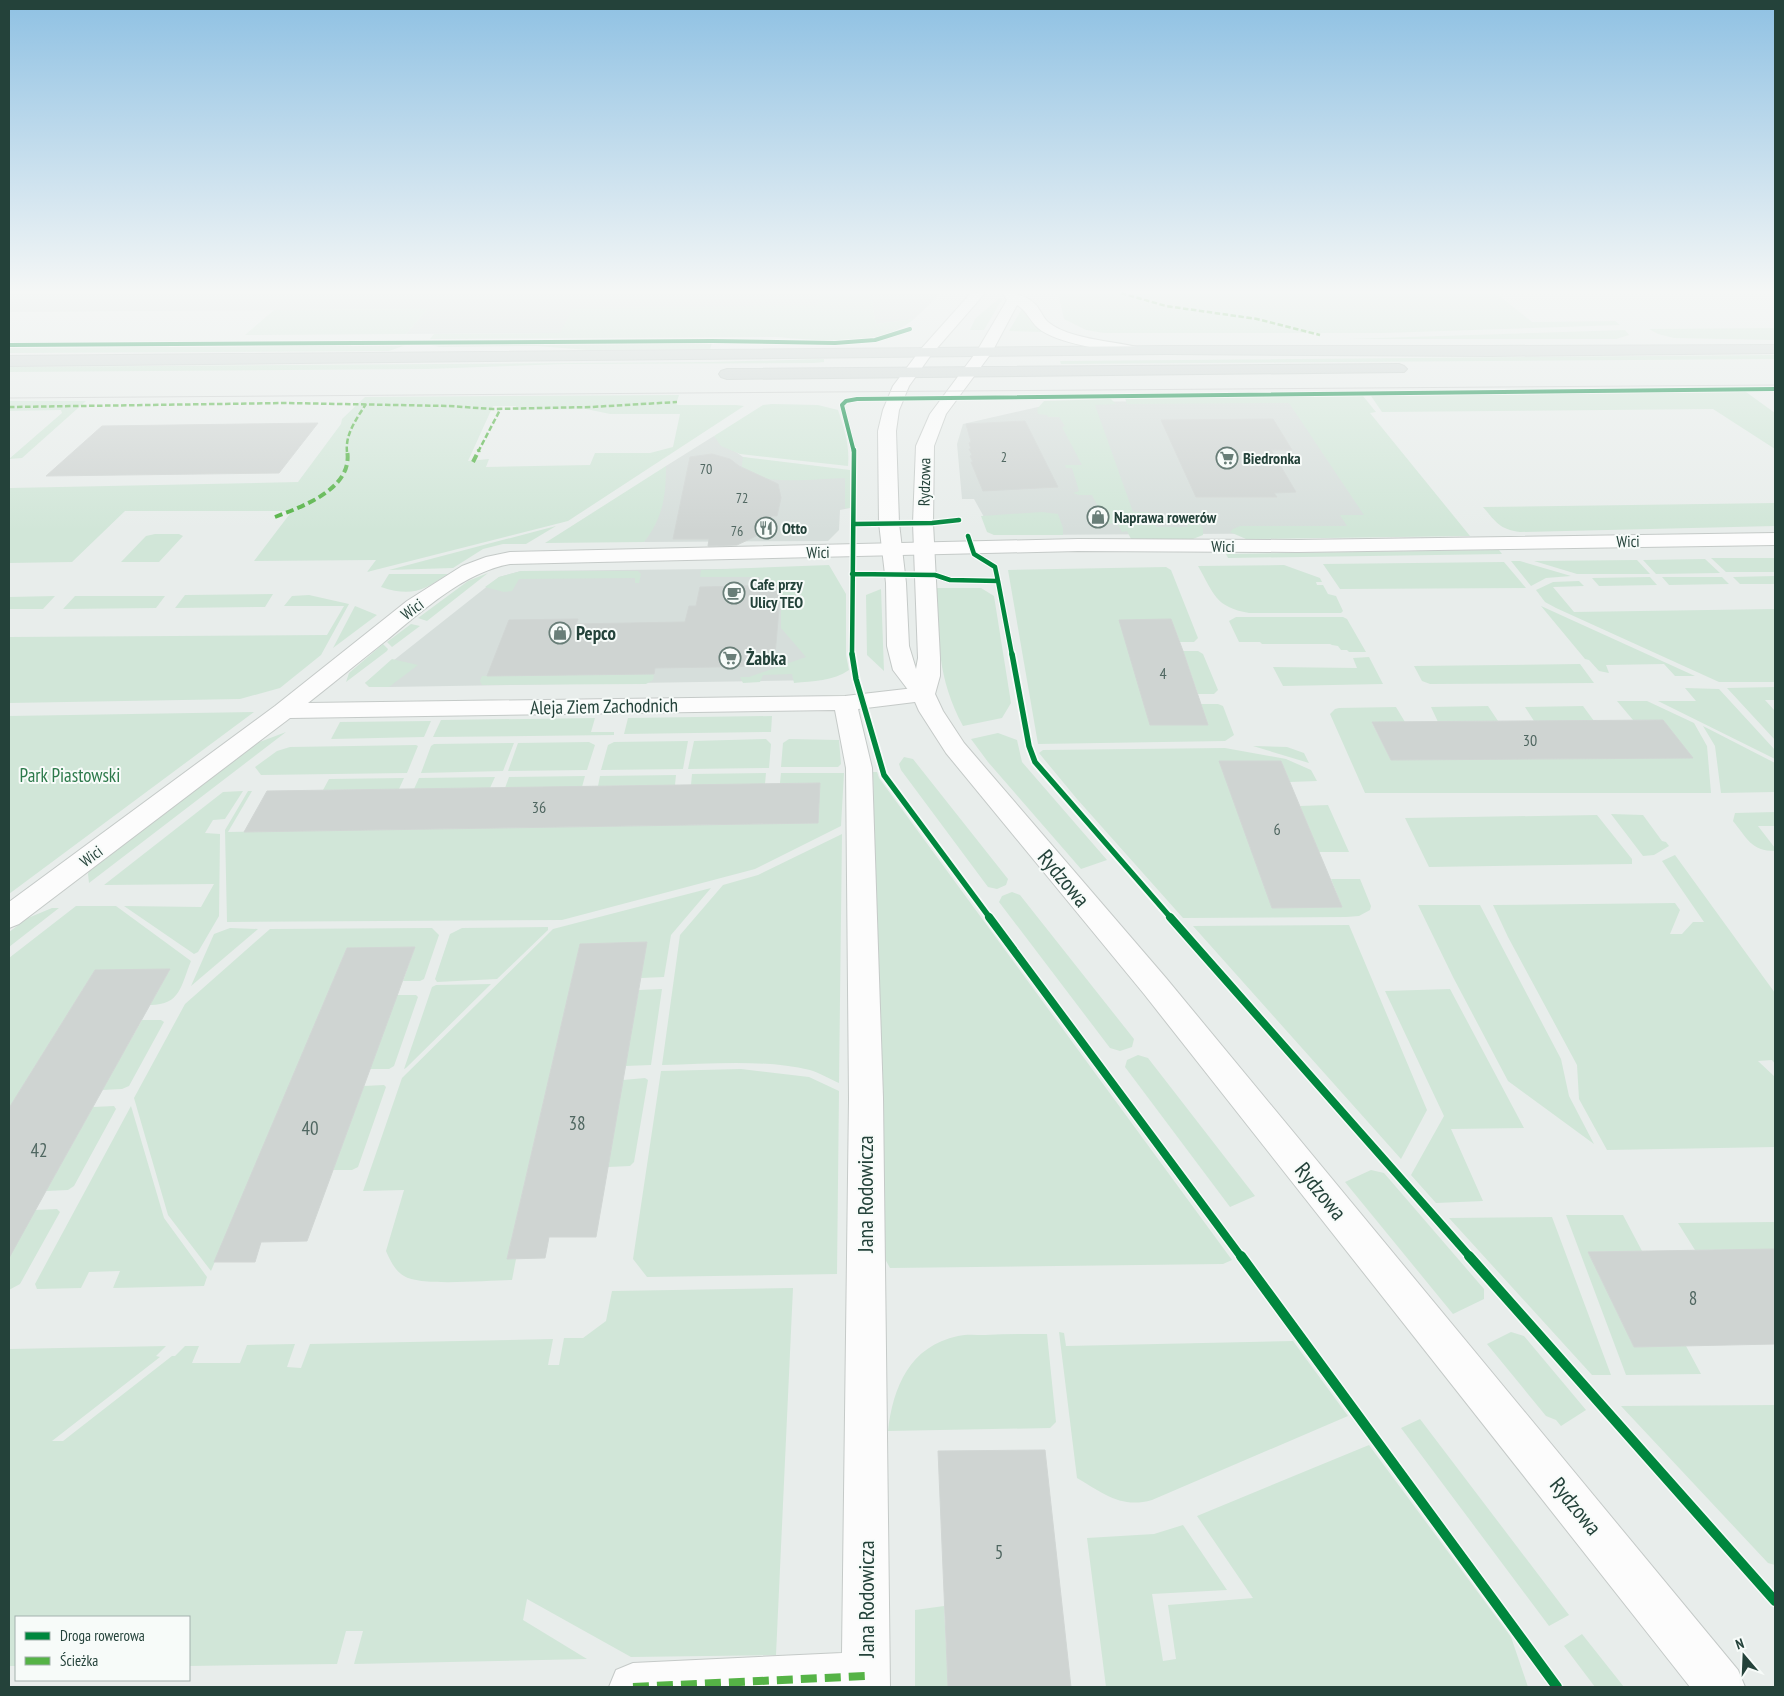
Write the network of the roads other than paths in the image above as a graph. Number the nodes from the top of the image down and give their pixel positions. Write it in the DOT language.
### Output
graph roads {
  1 [pos="896,372"];
  2 [pos="910,372"];
  3 [pos="969,372"];
  4 [pos="715,374"];
  5 [pos="1775,539"];
  6 [pos="924,549"];
  7 [pos="892,550"];
  8 [pos="923,694"];
  9 [pos="845,703"];
  10 [pos="284,711"];
  11 [pos="9,917"];
  12 [pos="866,1681"];
  13 [pos="633,1687"];
  14 [pos="1721,1687"];
  1 -- 4 [label="main road"];
  2 -- 7 [label="street, Rydzowa"];
  3 -- 6 [label="street, Rydzowa"];
  5 -- 6 [label="street, Wici"];
  6 -- 7 [label="street, Wici"];
  6 -- 8 [label="street, Rydzowa"];
  7 -- 8 [label="street, Rydzowa"];
  7 -- 10 [label="street, Wici"];
  8 -- 9 [label="street, Aleja Ziem Zachodnich"];
  8 -- 14 [label="street, Rydzowa"];
  9 -- 10 [label="street, Aleja Ziem Zachodnich"];
  9 -- 12 [label="street, Jana Rodowicza"];
  10 -- 11 [label="street, Wici"];
  12 -- 13 [label="street"];
}
